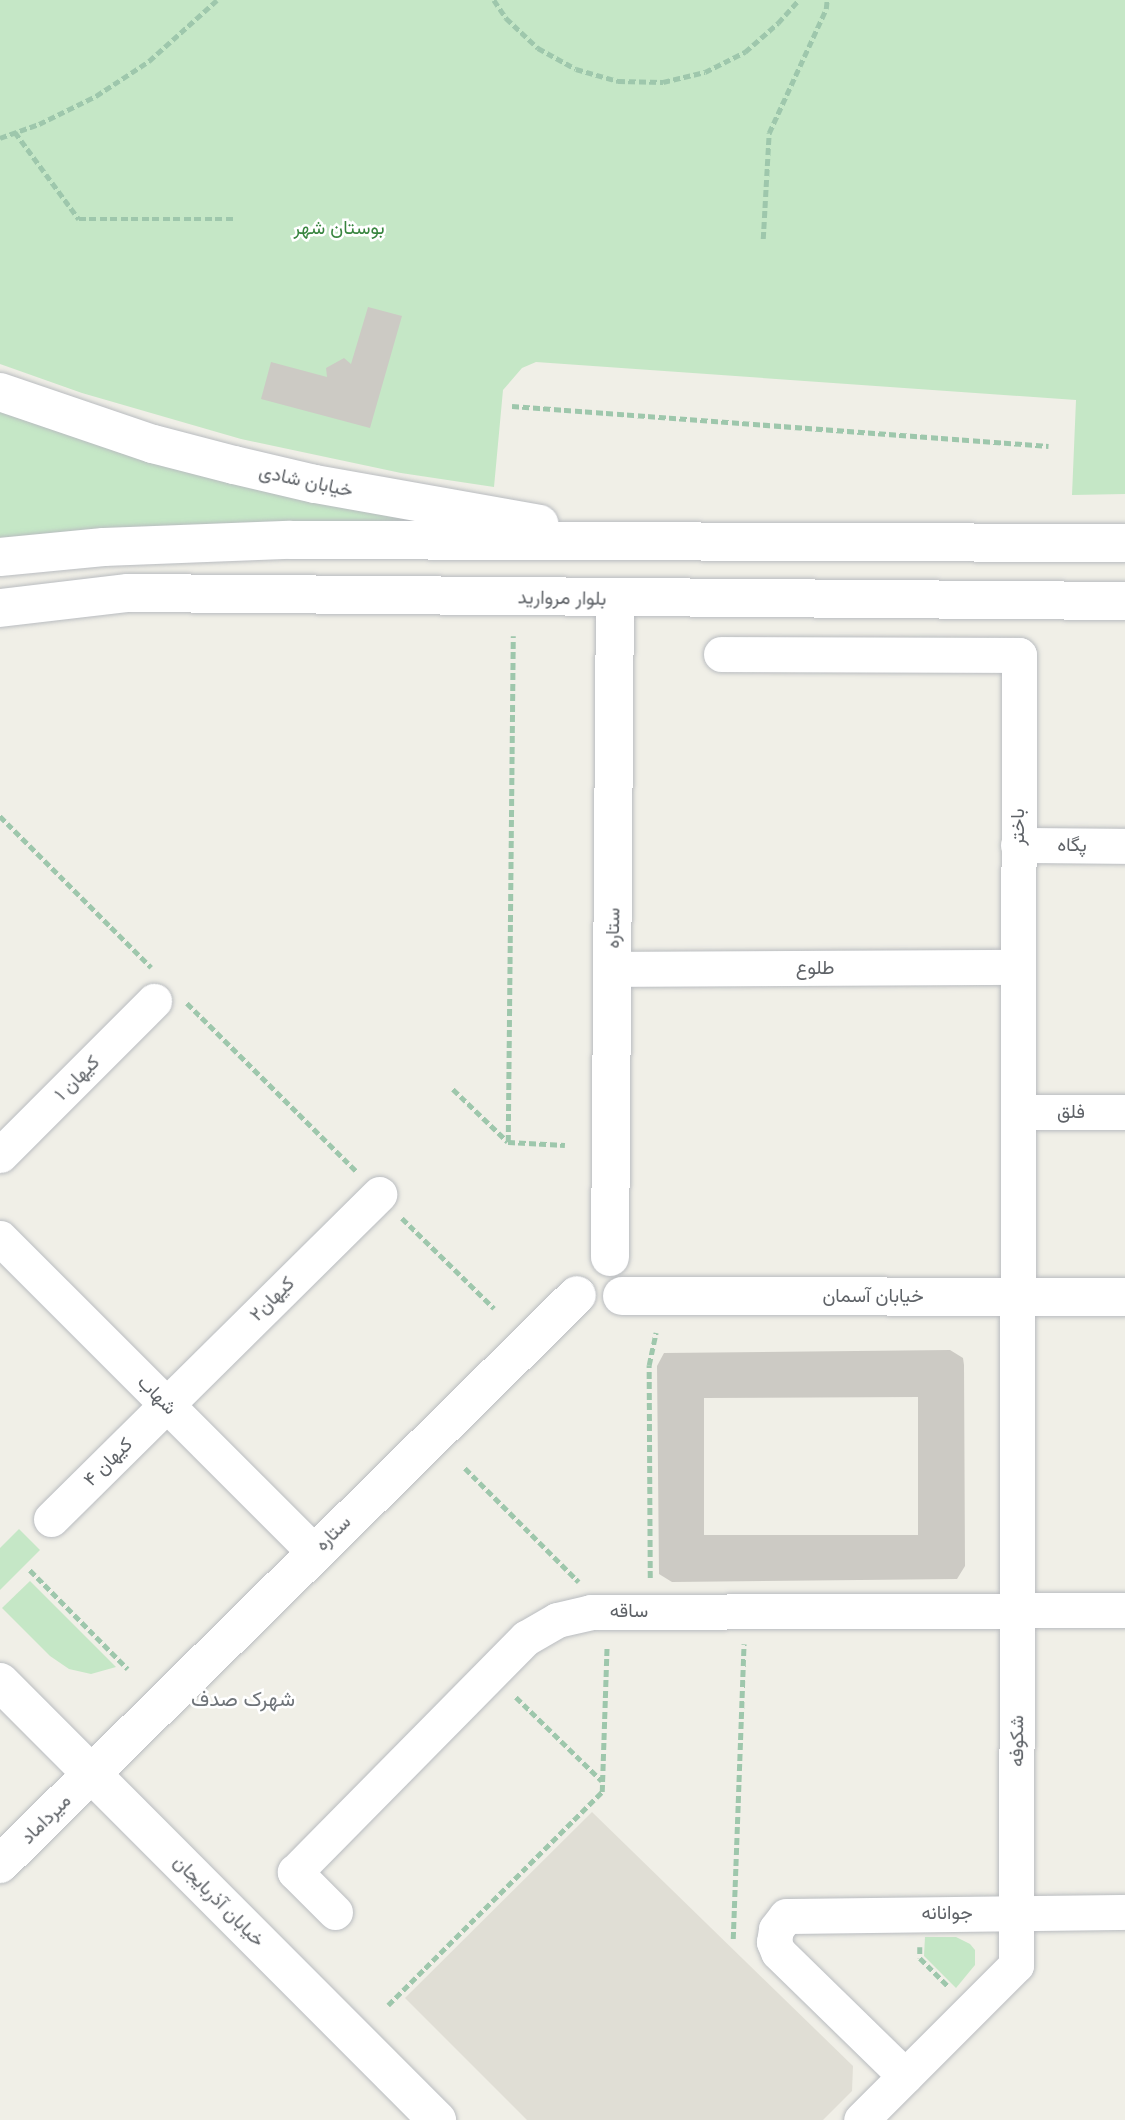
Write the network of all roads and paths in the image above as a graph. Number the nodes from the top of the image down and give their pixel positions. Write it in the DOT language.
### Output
graph roads {
  1 [pos="218,0"];
  2 [pos="494,0"];
  3 [pos="799,0"];
  4 [pos="827,0"];
  5 [pos="15,132"];
  6 [pos="0,138"];
  7 [pos="234,219"];
  8 [pos="763,239"];
  9 [pos="0,392"];
  10 [pos="512,406"];
  11 [pos="1049,446"];
  12 [pos="620,539"];
  13 [pos="1055,543"];
  14 [pos="1125,543"];
  15 [pos="0,557"];
  16 [pos="615,598"];
  17 [pos="1066,600"];
  18 [pos="1125,601"];
  19 [pos="0,608"];
  20 [pos="513,636"];
  21 [pos="721,654"];
  22 [pos="1018,845"];
  23 [pos="1125,846"];
  24 [pos="1018,967"];
  25 [pos="612,970"];
  26 [pos="154,1001"];
  27 [pos="453,1089"];
  28 [pos="1018,1112"];
  29 [pos="1125,1112"];
  30 [pos="508,1142"];
  31 [pos="565,1145"];
  32 [pos="0,1155"];
  33 [pos="379,1194"];
  34 [pos="0,1238"];
  35 [pos="610,1257"];
  36 [pos="577,1295"];
  37 [pos="622,1296"];
  38 [pos="1018,1297"];
  39 [pos="1125,1297"];
  40 [pos="494,1308"];
  41 [pos="656,1333"];
  42 [pos="166,1405"];
  43 [pos="466,1468"];
  44 [pos="51,1519"];
  45 [pos="314,1552"];
  46 [pos="30,1570"];
  47 [pos="650,1589"];
  48 [pos="587,1590"];
  49 [pos="1017,1610"];
  50 [pos="1125,1610"];
  51 [pos="608,1633"];
  52 [pos="744,1633"];
  53 [pos="128,1669"];
  54 [pos="0,1682"];
  55 [pos="508,1689"];
  56 [pos="91,1774"];
  57 [pos="602,1781"];
  58 [pos="0,1864"];
  59 [pos="335,1912"];
  60 [pos="1125,1912"];
  61 [pos="1016,1913"];
  62 [pos="733,1939"];
  63 [pos="920,1945"];
  64 [pos="956,1994"];
  65 [pos="388,2005"];
  66 [pos="905,2076"];
  67 [pos="437,2120"];
  68 [pos="861,2120"];
  1 -- 5 [label="path"];
  2 -- 3 [label="path"];
  4 -- 8 [label="path"];
  5 -- 6 [label="path"];
  5 -- 7 [label="path"];
  9 -- 12 [label="street, خیابان شادی"];
  10 -- 11 [label="path"];
  12 -- 13 [label="street"];
  12 -- 15 [label="street"];
  13 -- 14 [label="street"];
  13 -- 17 [label="street"];
  16 -- 17 [label="street, بلوار مروارید"];
  16 -- 19 [label="street, بلوار مروارید"];
  16 -- 25 [label="street, ستاره"];
  17 -- 18 [label="street, بلوار مروارید"];
  20 -- 30 [label="path"];
  21 -- 22 [label="street, باختر"];
  22 -- 23 [label="street, پگاه"];
  22 -- 24 [label="street, باختر"];
  24 -- 25 [label="street, طلوع"];
  24 -- 28 [label="street, باختر"];
  25 -- 35 [label="street, ستاره"];
  26 -- 32 [label="street, کیهان ۱"];
  27 -- 30 [label="path"];
  28 -- 29 [label="street, فلق"];
  28 -- 38 [label="street, باختر"];
  30 -- 31 [label="path"];
  33 -- 40 [label="path"];
  33 -- 42 [label="street, کیهان۲"];
  34 -- 42 [label="street, شهاب"];
  35 -- 36 [label="street"];
  35 -- 37 [label="street"];
  36 -- 37 [label="street"];
  36 -- 45 [label="street, ستاره"];
  37 -- 38 [label="street, خیابان آسمان"];
  38 -- 39 [label="street, خیابان آسمان"];
  38 -- 49 [label="street, شکوفه"];
  41 -- 47 [label="path"];
  42 -- 44 [label="street, کیهان ۴"];
  42 -- 45 [label="street, شهاب"];
  43 -- 48 [label="path"];
  45 -- 56 [label="street, ستاره"];
  46 -- 53 [label="path"];
  49 -- 50 [label="street, ساقه"];
  49 -- 59 [label="street, ساقه"];
  49 -- 61 [label="street, شکوفه"];
  51 -- 57 [label="path"];
  52 -- 62 [label="path"];
  54 -- 56 [label="street, خیابان آذربایجان"];
  55 -- 57 [label="path"];
  56 -- 58 [label="street, میرداماد"];
  56 -- 67 [label="street, خیابان آذربایجان"];
  57 -- 65 [label="path"];
  60 -- 61 [label="street, جوانانه"];
  61 -- 66 [label="street, شکوفه"];
  61 -- 66 [label="street, جوانانه"];
  63 -- 64 [label="path"];
  66 -- 68 [label="street, شکوفه"];
}
